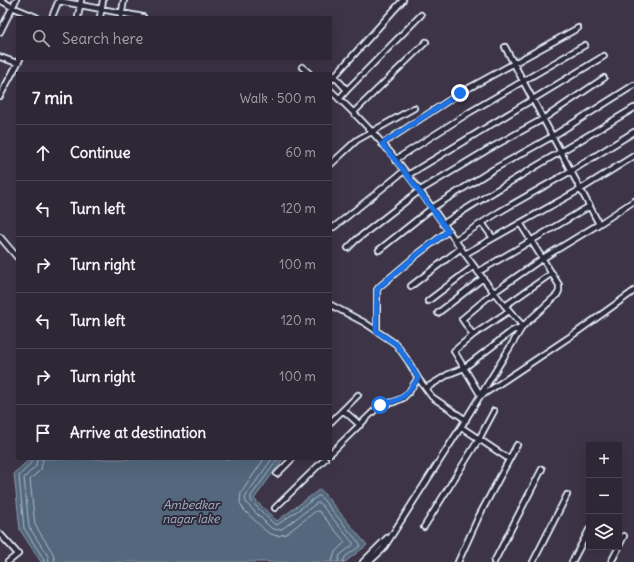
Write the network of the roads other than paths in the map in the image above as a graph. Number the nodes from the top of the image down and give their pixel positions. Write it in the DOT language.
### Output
graph roads {
  1 [pos="0,0"];
  2 [pos="16,0"];
  3 [pos="103,0"];
  4 [pos="124,0"];
  5 [pos="403,0"];
  6 [pos="59,1"];
  7 [pos="81,3"];
  8 [pos="12,7"];
  9 [pos="101,9"];
  10 [pos="121,15"];
  11 [pos="421,15"];
  12 [pos="34,16"];
  13 [pos="52,16"];
  14 [pos="78,16"];
  15 [pos="100,16"];
  16 [pos="132,16"];
  17 [pos="578,28"];
  18 [pos="0,32"];
  19 [pos="426,42"];
  20 [pos="585,45"];
  21 [pos="505,47"];
  22 [pos="604,56"];
  23 [pos="0,57"];
  24 [pos="19,61"];
  25 [pos="514,64"];
  26 [pos="302,67"];
  27 [pos="308,72"];
  28 [pos="332,78"];
  29 [pos="604,78"];
  30 [pos="524,81"];
  31 [pos="634,85"];
  32 [pos="347,90"];
  33 [pos="332,92"];
  34 [pos="0,96"];
  35 [pos="339,99"];
  36 [pos="533,100"];
  37 [pos="414,108"];
  38 [pos="634,108"];
  39 [pos="354,112"];
  40 [pos="543,118"];
  41 [pos="372,132"];
  42 [pos="634,132"];
  43 [pos="553,136"];
  44 [pos="382,144"];
  45 [pos="561,152"];
  46 [pos="634,156"];
  47 [pos="395,160"];
  48 [pos="332,163"];
  49 [pos="404,171"];
  50 [pos="571,171"];
  51 [pos="408,175"];
  52 [pos="581,189"];
  53 [pos="419,191"];
  54 [pos="634,201"];
  55 [pos="590,206"];
  56 [pos="432,208"];
  57 [pos="482,223"];
  58 [pos="520,223"];
  59 [pos="443,224"];
  60 [pos="599,224"];
  61 [pos="334,227"];
  62 [pos="448,231"];
  63 [pos="0,237"];
  64 [pos="493,238"];
  65 [pos="455,240"];
  66 [pos="532,241"];
  67 [pos="348,248"];
  68 [pos="461,248"];
  69 [pos="378,250"];
  70 [pos="465,254"];
  71 [pos="16,255"];
  72 [pos="543,258"];
  73 [pos="474,266"];
  74 [pos="478,272"];
  75 [pos="552,274"];
  76 [pos="482,278"];
  77 [pos="411,286"];
  78 [pos="634,291"];
  79 [pos="493,293"];
  80 [pos="428,301"];
  81 [pos="332,306"];
  82 [pos="505,306"];
  83 [pos="509,311"];
  84 [pos="438,313"];
  85 [pos="523,326"];
  86 [pos="376,331"];
  87 [pos="473,335"];
  88 [pos="464,368"];
  89 [pos="418,378"];
  90 [pos="426,388"];
  91 [pos="358,395"];
  92 [pos="481,396"];
  93 [pos="343,410"];
  94 [pos="494,411"];
  95 [pos="466,420"];
  96 [pos="332,421"];
  97 [pos="360,425"];
  98 [pos="461,427"];
  99 [pos="479,439"];
  100 [pos="517,445"];
  101 [pos="332,451"];
  102 [pos="509,459"];
  103 [pos="291,460"];
  104 [pos="324,460"];
  105 [pos="542,469"];
  106 [pos="277,474"];
  107 [pos="567,495"];
  108 [pos="275,508"];
  109 [pos="424,527"];
  110 [pos="396,528"];
  111 [pos="0,534"];
  112 [pos="586,536"];
  113 [pos="624,536"];
  114 [pos="622,540"];
  115 [pos="617,550"];
  116 [pos="8,562"];
  117 [pos="363,562"];
  118 [pos="369,562"];
  119 [pos="458,562"];
  120 [pos="494,562"];
  121 [pos="533,562"];
  122 [pos="572,562"];
  123 [pos="611,562"];
  1 -- 8 [label="street"];
  2 -- 8 [label="street"];
  3 -- 9 [label="street"];
  4 -- 10 [label="street"];
  5 -- 28 [label="street"];
  6 -- 7 [label="street"];
  6 -- 13 [label="street"];
  7 -- 9 [label="street"];
  7 -- 14 [label="street"];
  8 -- 12 [label="street"];
  8 -- 18 [label="street"];
  9 -- 10 [label="street"];
  9 -- 15 [label="street"];
  10 -- 16 [label="street"];
  11 -- 32 [label="street"];
  17 -- 25 [label="street"];
  19 -- 39 [label="street"];
  20 -- 30 [label="street"];
  21 -- 25 [label="street"];
  22 -- 36 [label="street"];
  23 -- 24 [label="street"];
  24 -- 34 [label="street"];
  25 -- 30 [label="street"];
  25 -- 44 [label="street"];
  26 -- 27 [label="street"];
  28 -- 32 [label="street"];
  29 -- 40 [label="street"];
  30 -- 36 [label="street"];
  30 -- 47 [label="street"];
  31 -- 43 [label="street"];
  32 -- 35 [label="street"];
  33 -- 35 [label="street"];
  35 -- 39 [label="street"];
  36 -- 40 [label="street"];
  36 -- 51 [label="street"];
  37 -- 41 [label="street"];
  38 -- 45 [label="street"];
  39 -- 41 [label="street"];
  40 -- 43 [label="street"];
  40 -- 53 [label="street"];
  41 -- 44 [label="street"];
  41 -- 48 [label="street"];
  42 -- 50 [label="street"];
  43 -- 45 [label="street"];
  43 -- 56 [label="street"];
  44 -- 47 [label="street"];
  45 -- 50 [label="street"];
  45 -- 59 [label="street"];
  46 -- 52 [label="street"];
  47 -- 49 [label="street"];
  49 -- 51 [label="street"];
  49 -- 61 [label="street"];
  50 -- 52 [label="street"];
  50 -- 57 [label="street"];
  51 -- 53 [label="street"];
  52 -- 55 [label="street"];
  52 -- 58 [label="street"];
  53 -- 56 [label="street"];
  53 -- 67 [label="street"];
  54 -- 60 [label="street"];
  55 -- 60 [label="street"];
  55 -- 66 [label="street"];
  56 -- 59 [label="street"];
  56 -- 69 [label="street"];
  57 -- 64 [label="street"];
  57 -- 65 [label="street"];
  58 -- 64 [label="street"];
  58 -- 66 [label="street"];
  59 -- 62 [label="street"];
  60 -- 72 [label="street"];
  62 -- 65 [label="street"];
  62 -- 86 [label="street"];
  63 -- 71 [label="street"];
  64 -- 70 [label="street"];
  65 -- 68 [label="street"];
  66 -- 72 [label="street"];
  66 -- 74 [label="street"];
  68 -- 70 [label="street"];
  68 -- 77 [label="street"];
  70 -- 73 [label="street"];
  72 -- 75 [label="street"];
  72 -- 79 [label="street"];
  73 -- 74 [label="street"];
  73 -- 80 [label="street"];
  74 -- 76 [label="street"];
  75 -- 82 [label="street"];
  75 -- 85 [label="street"];
  76 -- 79 [label="street"];
  76 -- 84 [label="street"];
  78 -- 92 [label="street"];
  79 -- 82 [label="street"];
  79 -- 87 [label="street"];
  81 -- 86 [label="street"];
  82 -- 83 [label="street"];
  83 -- 85 [label="street"];
  83 -- 87 [label="street"];
  85 -- 88 [label="street"];
  85 -- 92 [label="street"];
  86 -- 89 [label="street"];
  87 -- 88 [label="street"];
  88 -- 90 [label="street"];
  88 -- 92 [label="street"];
  89 -- 90 [label="street"];
  89 -- 97 [label="street"];
  90 -- 95 [label="street"];
  91 -- 93 [label="street"];
  92 -- 95 [label="street"];
  93 -- 96 [label="street"];
  93 -- 97 [label="street"];
  94 -- 99 [label="street"];
  95 -- 98 [label="street"];
  97 -- 101 [label="street"];
  98 -- 99 [label="street"];
  98 -- 110 [label="street"];
  99 -- 102 [label="street"];
  99 -- 109 [label="street"];
  100 -- 102 [label="street"];
  102 -- 119 [label="street"];
  103 -- 106 [label="street"];
  104 -- 108 [label="street"];
  105 -- 120 [label="street"];
  107 -- 121 [label="street"];
  110 -- 117 [label="street"];
  110 -- 118 [label="street"];
  111 -- 116 [label="street"];
  112 -- 122 [label="street"];
  113 -- 114 [label="street"];
  115 -- 123 [label="street"];
}
